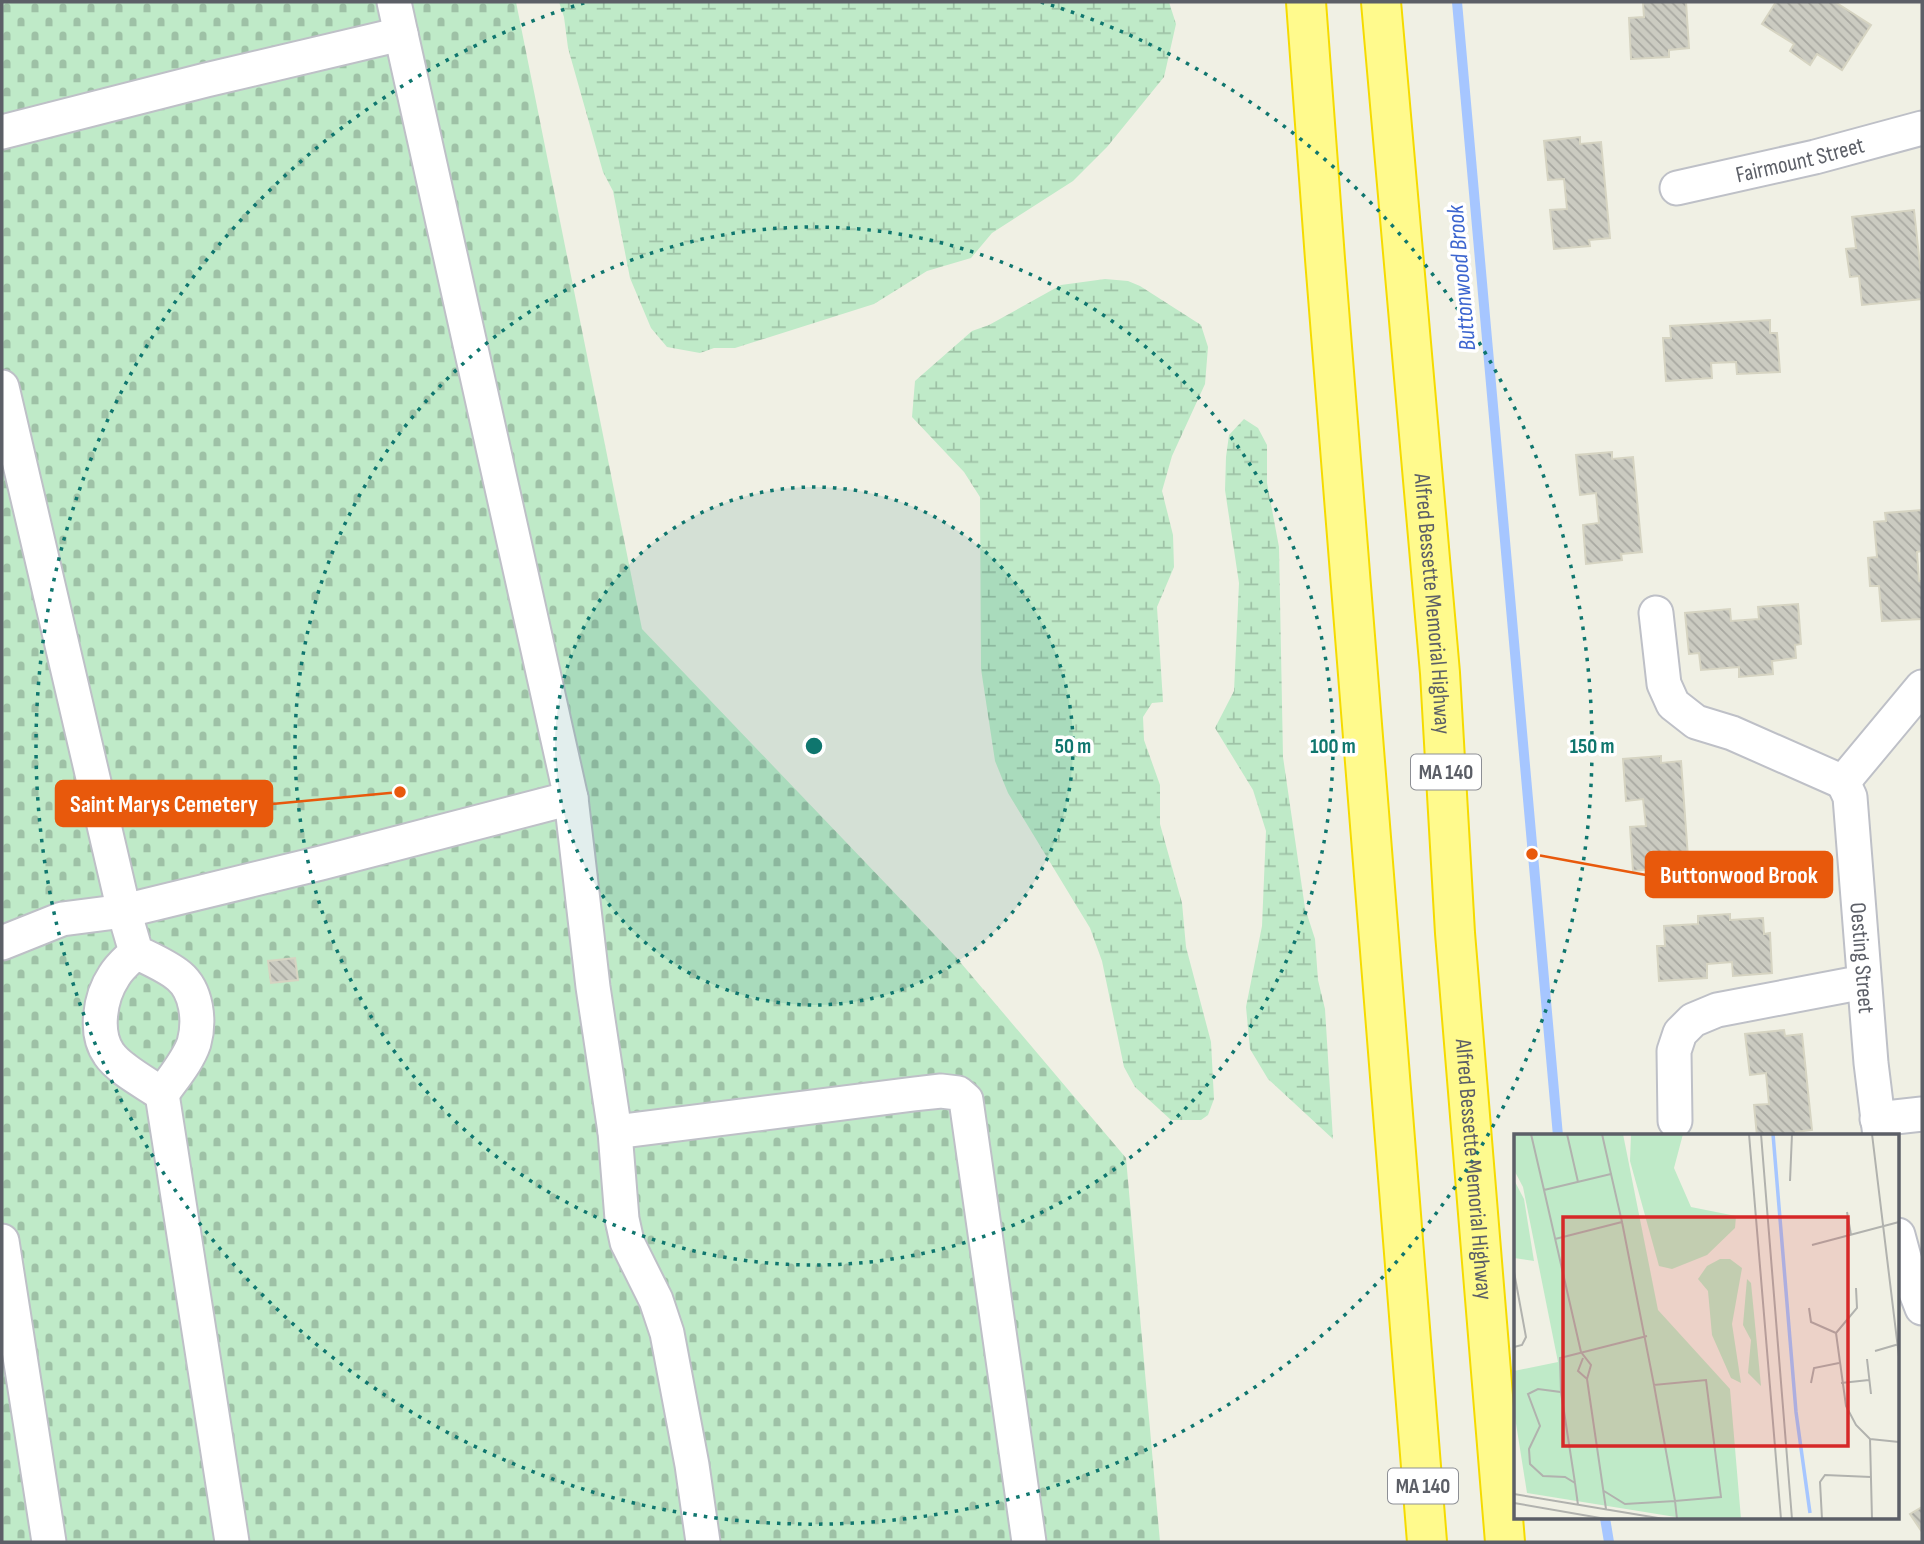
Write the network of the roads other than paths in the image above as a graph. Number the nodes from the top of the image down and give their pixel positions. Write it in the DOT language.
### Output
graph roads {
  1 [pos="394,2"];
  2 [pos="1306,2"];
  3 [pos="1381,2"];
  4 [pos="401,34"];
  5 [pos="1922,128"];
  6 [pos="2,132"];
  7 [pos="1677,188"];
  8 [pos="2,387"];
  9 [pos="1656,613"];
  10 [pos="1922,687"];
  11 [pos="1843,782"];
  12 [pos="571,798"];
  13 [pos="124,911"];
  14 [pos="2,943"];
  15 [pos="136,951"];
  16 [pos="1864,982"];
  17 [pos="162,1094"];
  18 [pos="1922,1114"];
  19 [pos="1675,1121"];
  20 [pos="1878,1128"];
  21 [pos="615,1132"];
  22 [pos="1899,1239"];
  23 [pos="2,1241"];
  24 [pos="1922,1307"];
  25 [pos="49,1542"];
  26 [pos="232,1542"];
  27 [pos="703,1542"];
  28 [pos="1029,1542"];
  29 [pos="1427,1542"];
  30 [pos="1505,1542"];
  1 -- 4 [label="street"];
  2 -- 29 [label="highway, MA 140"];
  3 -- 30 [label="highway, Alfred Bessette Memorial Highway / MA 140"];
  4 -- 6 [label="street"];
  4 -- 12 [label="street"];
  5 -- 7 [label="street, Fairmount Street"];
  8 -- 13 [label="street"];
  9 -- 11 [label="street"];
  10 -- 11 [label="street"];
  11 -- 16 [label="street, Oesting Street"];
  12 -- 13 [label="street"];
  12 -- 21 [label="street"];
  13 -- 14 [label="street"];
  13 -- 15 [label="street"];
  15 -- 17 [label="street"];
  15 -- 17 [label="street"];
  16 -- 19 [label="street"];
  16 -- 20 [label="street, Oesting Street"];
  17 -- 26 [label="street"];
  18 -- 20 [label="street"];
  21 -- 27 [label="street"];
  21 -- 28 [label="street"];
  22 -- 24 [label="street"];
  23 -- 25 [label="street"];
}
